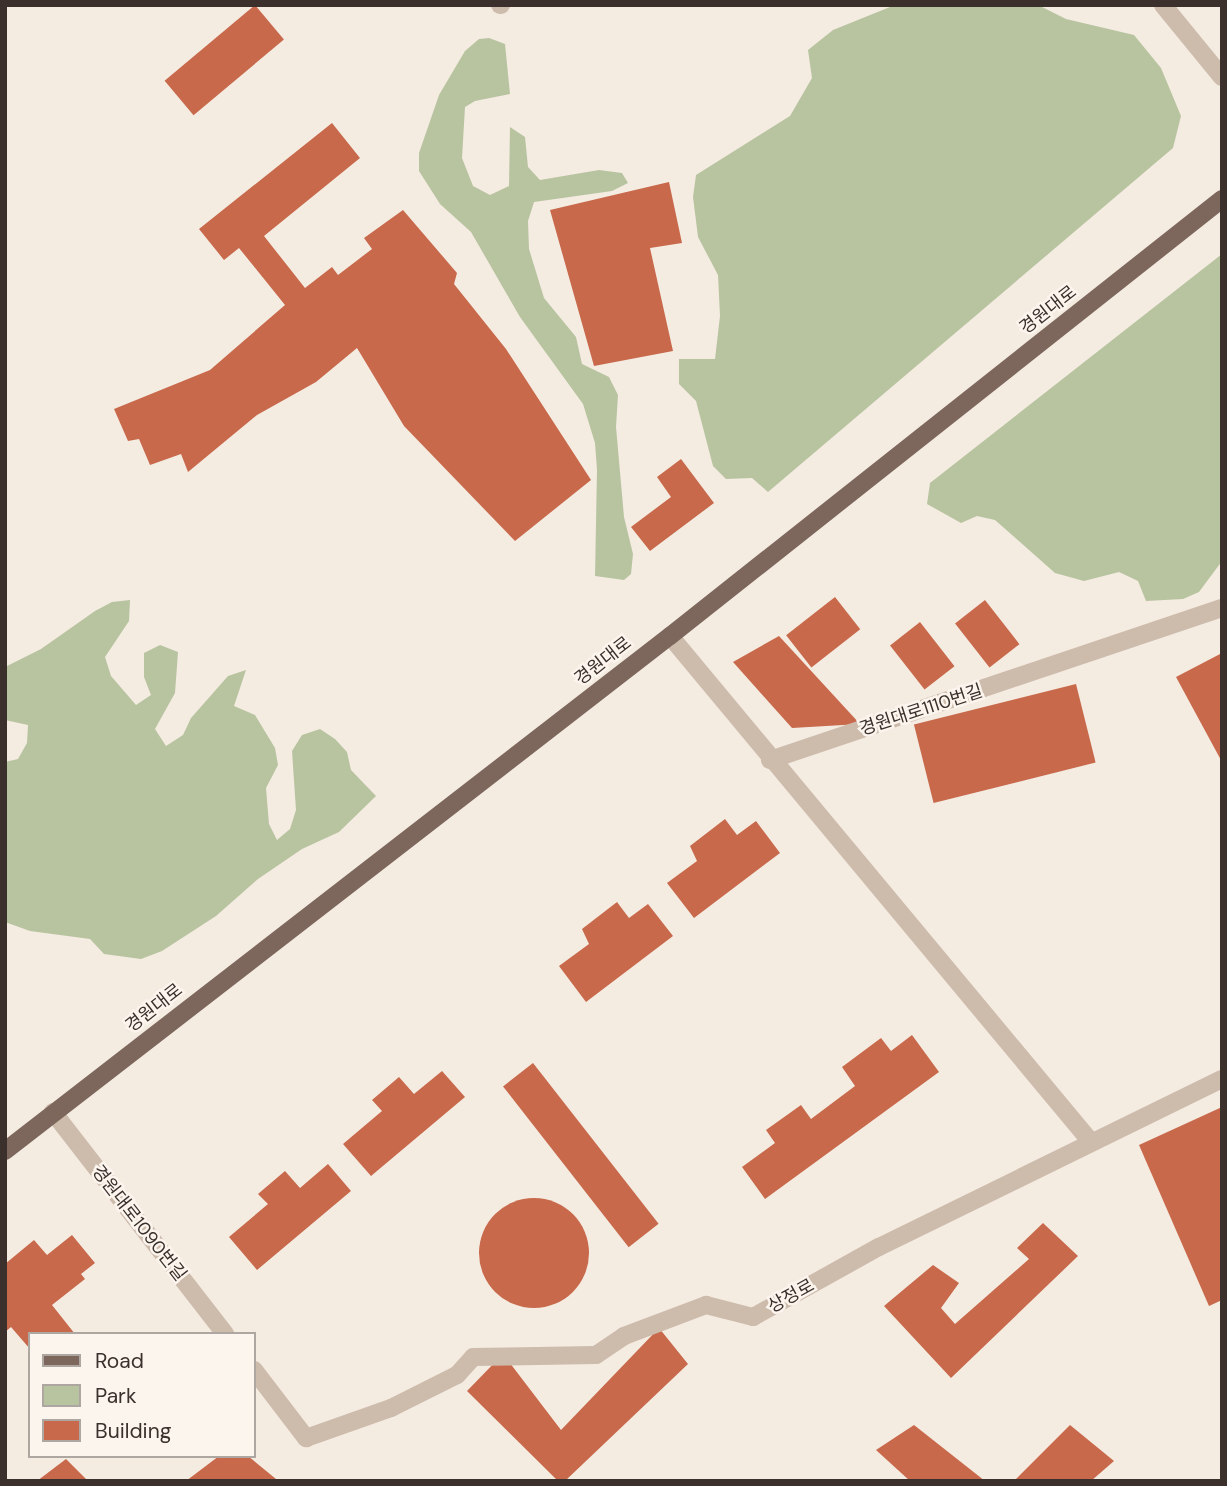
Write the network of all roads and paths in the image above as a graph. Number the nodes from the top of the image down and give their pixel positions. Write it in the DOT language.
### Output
graph roads {
  1 [pos="1163,5"];
  2 [pos="1222,77"];
  3 [pos="1222,199"];
  4 [pos="1222,608"];
  5 [pos="670,636"];
  6 [pos="770,760"];
  7 [pos="1222,1079"];
  8 [pos="53,1112"];
  9 [pos="1091,1142"];
  10 [pos="5,1151"];
  11 [pos="223,1332"];
  12 [pos="256,1373"];
  1 -- 2 [label="street"];
  3 -- 5 [label="main road, 경원대로"];
  4 -- 6 [label="street, 경원대로1110번길"];
  5 -- 6 [label="street"];
  5 -- 8 [label="main road, 경원대로"];
  6 -- 9 [label="street"];
  7 -- 9 [label="street, 상정로"];
  8 -- 10 [label="main road, 경원대로"];
  8 -- 11 [label="street, 경원대로1090번길"];
  9 -- 12 [label="street, 상정로"];
}
